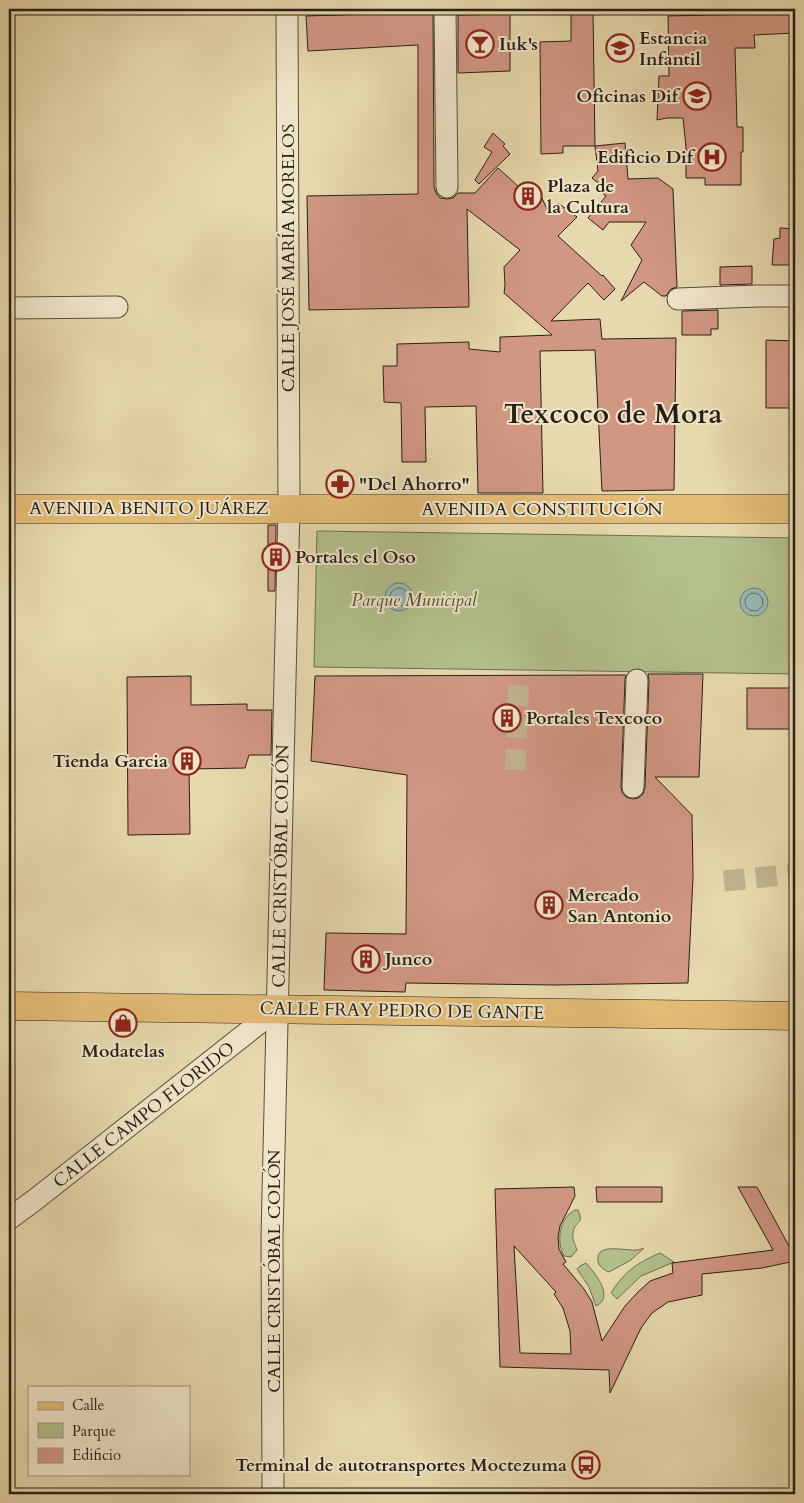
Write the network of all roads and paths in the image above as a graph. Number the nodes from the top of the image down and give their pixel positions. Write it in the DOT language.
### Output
graph roads {
  1 [pos="287,9"];
  2 [pos="445,9"];
  3 [pos="447,187"];
  4 [pos="795,296"];
  5 [pos="678,299"];
  6 [pos="117,307"];
  7 [pos="9,308"];
  8 [pos="289,508"];
  9 [pos="9,509"];
  10 [pos="795,509"];
  11 [pos="637,680"];
  12 [pos="633,787"];
  13 [pos="9,1006"];
  14 [pos="277,1009"];
  15 [pos="795,1016"];
  16 [pos="9,1219"];
  17 [pos="273,1494"];
  1 -- 8 [label="street, CALLE JOSÉ MARÍA MORELOS"];
  2 -- 3 [label="street"];
  4 -- 5 [label="street"];
  6 -- 7 [label="street"];
  8 -- 9 [label="main road, AVENIDA BENITO JUÁREZ"];
  8 -- 10 [label="main road, AVENIDA CONSTITUCIÓN"];
  8 -- 14 [label="street, CALLE CRISTÓBAL COLÓN"];
  11 -- 12 [label="street"];
  13 -- 14 [label="main road, CALLE FRAY PEDRO DE GANTE"];
  14 -- 15 [label="main road, CALLE FRAY PEDRO DE GANTE"];
  14 -- 16 [label="street, CALLE CAMPO FLORIDO"];
  14 -- 17 [label="street, CALLE CRISTÓBAL COLÓN"];
}
